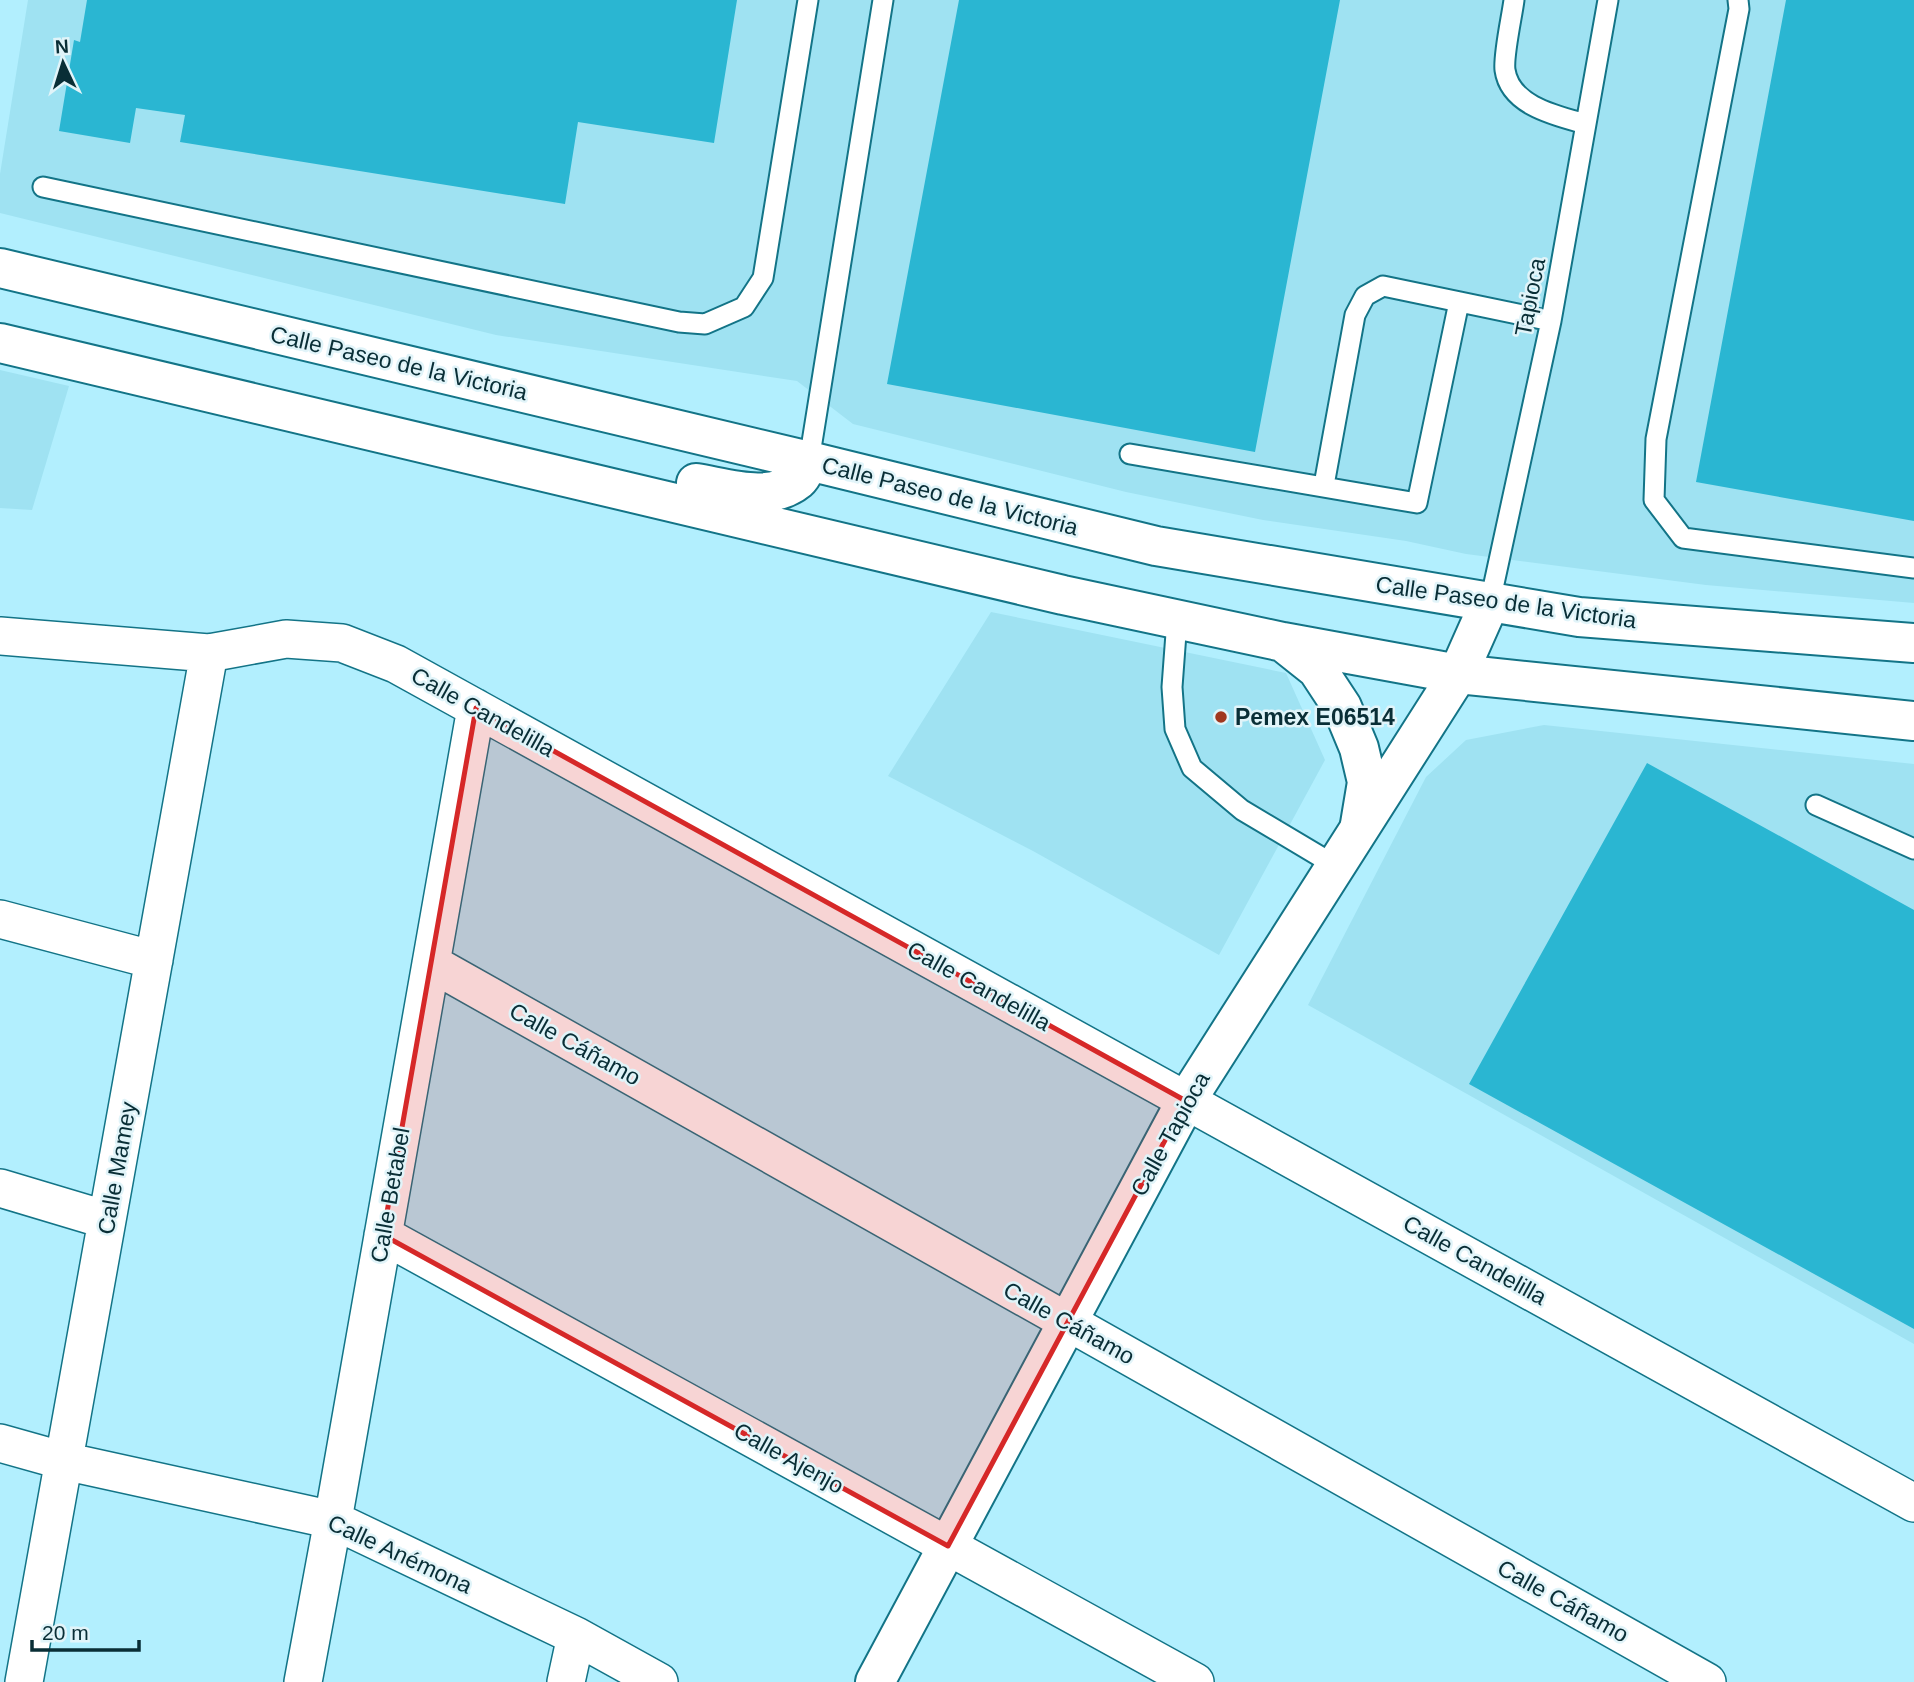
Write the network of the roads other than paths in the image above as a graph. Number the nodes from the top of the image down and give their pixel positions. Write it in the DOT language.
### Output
graph roads {
  1 [pos="808,0"];
  2 [pos="883,0"];
  3 [pos="1514,0"];
  4 [pos="1608,0"];
  5 [pos="1738,0"];
  6 [pos="1586,124"];
  7 [pos="43,187"];
  8 [pos="11,274"];
  9 [pos="1459,302"];
  10 [pos="1551,321"];
  11 [pos="0,343"];
  12 [pos="1129,454"];
  13 [pos="501,461"];
  14 [pos="809,461"];
  15 [pos="1324,485"];
  16 [pos="1914,568"];
  17 [pos="1490,602"];
  18 [pos="1177,620"];
  19 [pos="0,636"];
  20 [pos="1283,642"];
  21 [pos="1914,643"];
  22 [pos="209,653"];
  23 [pos="1458,674"];
  24 [pos="475,708"];
  25 [pos="1914,721"];
  26 [pos="1816,805"];
  27 [pos="1360,824"];
  28 [pos="1914,849"];
  29 [pos="1336,866"];
  30 [pos="0,919"];
  31 [pos="154,960"];
  32 [pos="431,963"];
  33 [pos="1186,1101"];
  34 [pos="0,1188"];
  35 [pos="107,1220"];
  36 [pos="383,1235"];
  37 [pos="1067,1322"];
  38 [pos="0,1443"];
  39 [pos="64,1461"];
  40 [pos="1914,1503"];
  41 [pos="333,1520"];
  42 [pos="948,1546"];
  43 [pos="576,1636"];
  44 [pos="24,1682"];
  45 [pos="303,1682"];
  46 [pos="566,1682"];
  47 [pos="659,1682"];
  48 [pos="875,1682"];
  49 [pos="1195,1682"];
  50 [pos="1707,1682"];
  1 -- 7 [label="lane"];
  2 -- 14 [label="lane"];
  3 -- 6 [label="lane"];
  4 -- 6 [label="lane, Tapioca"];
  5 -- 16 [label="lane"];
  6 -- 10 [label="lane, Tapioca"];
  8 -- 14 [label="main road, Calle Paseo de la Victoria"];
  9 -- 10 [label="lane"];
  9 -- 15 [label="lane"];
  9 -- 15 [label="lane"];
  10 -- 17 [label="lane, Tapioca"];
  11 -- 13 [label="main road"];
  12 -- 15 [label="lane"];
  13 -- 14 [label="main road"];
  13 -- 18 [label="main road"];
  14 -- 17 [label="main road, Calle Paseo de la Victoria"];
  17 -- 21 [label="main road, Calle Paseo de la Victoria"];
  17 -- 23 [label="main road, Calle Tapioca"];
  18 -- 20 [label="main road"];
  18 -- 29 [label="lane"];
  19 -- 22 [label="street, Calle Candelilla"];
  20 -- 23 [label="main road"];
  20 -- 27 [label="main road"];
  22 -- 24 [label="street, Calle Candelilla"];
  22 -- 31 [label="street, Calle Mamey"];
  23 -- 25 [label="main road"];
  23 -- 27 [label="main road, Calle Tapioca"];
  24 -- 32 [label="street, Calle Betabel"];
  24 -- 33 [label="street, Calle Candelilla"];
  26 -- 28 [label="lane"];
  27 -- 29 [label="main road, Calle Tapioca"];
  29 -- 33 [label="main road, Calle Tapioca"];
  30 -- 31 [label="street"];
  31 -- 35 [label="street, Calle Mamey"];
  32 -- 36 [label="street, Calle Betabel"];
  32 -- 37 [label="street, Calle Cáñamo"];
  33 -- 37 [label="main road, Calle Tapioca"];
  33 -- 40 [label="street, Calle Candelilla"];
  34 -- 35 [label="street"];
  35 -- 39 [label="street, Calle Mamey"];
  36 -- 41 [label="street, Calle Betabel"];
  36 -- 42 [label="street, Calle Ajenjo"];
  37 -- 42 [label="main road, Calle Tapioca"];
  37 -- 50 [label="street, Calle Cáñamo"];
  38 -- 39 [label="street, Calle Anémona"];
  39 -- 41 [label="street, Calle Anémona"];
  39 -- 44 [label="street, Calle Mamey"];
  41 -- 43 [label="street, Calle Anémona"];
  41 -- 45 [label="street, Calle Betabel"];
  42 -- 48 [label="main road, Calle Tapioca"];
  42 -- 49 [label="street, Calle Ajenjo"];
  43 -- 46 [label="street"];
  43 -- 47 [label="street, Calle Anémona"];
}
